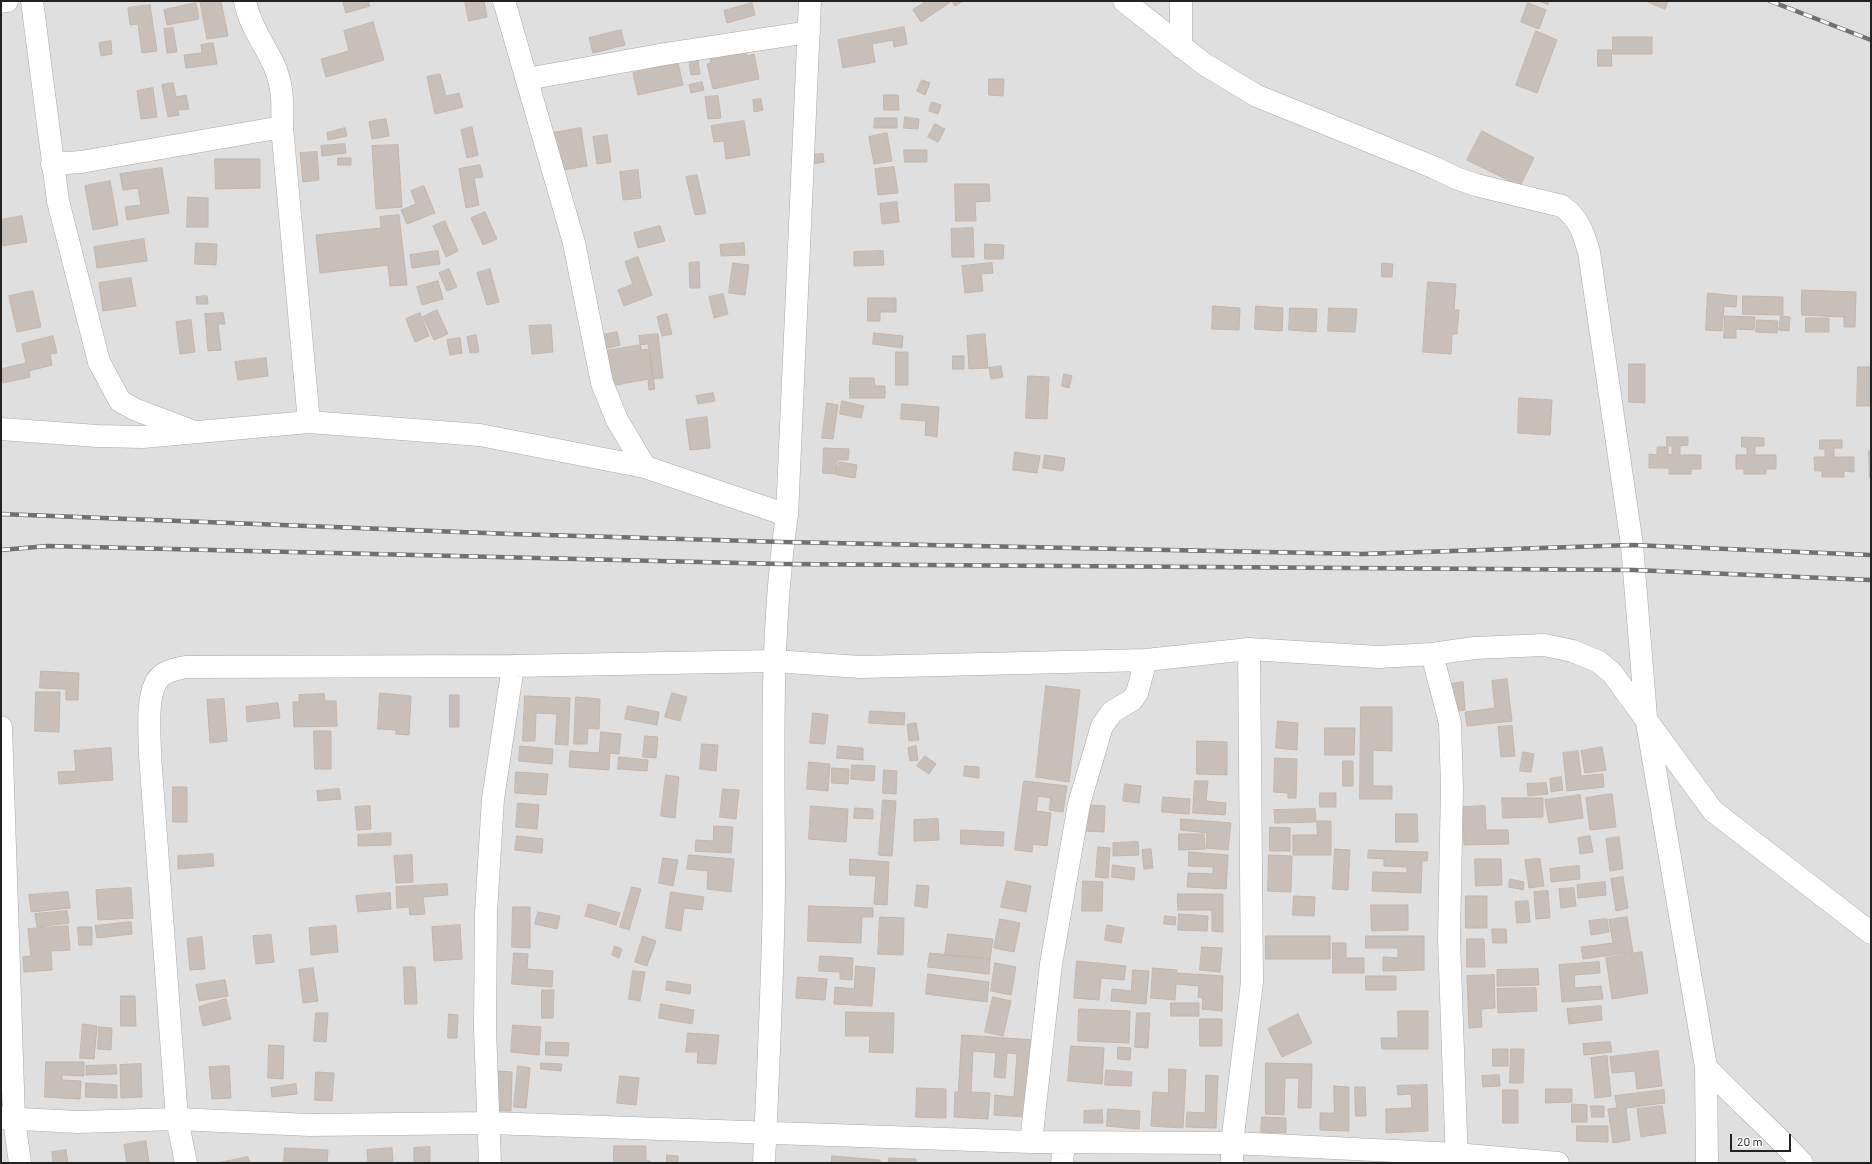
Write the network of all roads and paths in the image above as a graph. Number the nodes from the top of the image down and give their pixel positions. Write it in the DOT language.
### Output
graph roads {
  1 [pos="7,1"];
  2 [pos="32,1"];
  3 [pos="245,1"];
  4 [pos="504,1"];
  5 [pos="810,1"];
  6 [pos="1124,1"];
  7 [pos="1181,1"];
  8 [pos="1,2"];
  9 [pos="809,32"];
  10 [pos="1182,47"];
  11 [pos="527,79"];
  12 [pos="282,127"];
  13 [pos="52,164"];
  14 [pos="309,422"];
  15 [pos="1,429"];
  16 [pos="194,431"];
  17 [pos="645,467"];
  18 [pos="787,515"];
  19 [pos="1249,649"];
  20 [pos="1432,654"];
  21 [pos="1146,660"];
  22 [pos="774,661"];
  23 [pos="513,666"];
  24 [pos="1646,717"];
  25 [pos="1,728"];
  26 [pos="1871,933"];
  27 [pos="1706,1067"];
  28 [pos="7,1119"];
  29 [pos="177,1119"];
  30 [pos="490,1123"];
  31 [pos="765,1133"];
  32 [pos="1031,1142"];
  33 [pos="1064,1142"];
  34 [pos="1232,1153"];
  35 [pos="1457,1158"];
  36 [pos="20,1163"];
  37 [pos="186,1163"];
  38 [pos="490,1163"];
  39 [pos="764,1163"];
  40 [pos="1062,1163"];
  41 [pos="1558,1163"];
  42 [pos="1707,1163"];
  43 [pos="1802,1163"];
  1 -- 8 [label="street"];
  2 -- 13 [label="street"];
  3 -- 12 [label="street"];
  4 -- 11 [label="street"];
  5 -- 9 [label="street"];
  6 -- 10 [label="street"];
  7 -- 10 [label="street"];
  9 -- 11 [label="street"];
  9 -- 18 [label="street"];
  10 -- 24 [label="street"];
  11 -- 17 [label="street"];
  12 -- 13 [label="street"];
  12 -- 14 [label="street"];
  13 -- 16 [label="street"];
  14 -- 16 [label="street"];
  14 -- 17 [label="street"];
  15 -- 16 [label="street"];
  17 -- 18 [label="street"];
  18 -- 22 [label="street"];
  19 -- 20 [label="street"];
  19 -- 21 [label="street"];
  19 -- 34 [label="street"];
  20 -- 24 [label="street"];
  20 -- 35 [label="street"];
  21 -- 22 [label="street"];
  21 -- 32 [label="street"];
  22 -- 23 [label="street"];
  22 -- 31 [label="street"];
  23 -- 29 [label="street"];
  23 -- 30 [label="street"];
  24 -- 26 [label="street"];
  24 -- 27 [label="street"];
  25 -- 28 [label="street"];
  27 -- 42 [label="street"];
  27 -- 43 [label="street"];
  28 -- 29 [label="street"];
  28 -- 36 [label="street"];
  29 -- 30 [label="street"];
  29 -- 37 [label="street"];
  30 -- 31 [label="street"];
  30 -- 38 [label="street"];
  31 -- 32 [label="street"];
  31 -- 39 [label="street"];
  32 -- 33 [label="street"];
  33 -- 34 [label="street"];
  33 -- 40 [label="street"];
  34 -- 35 [label="street"];
  35 -- 41 [label="street"];
}
